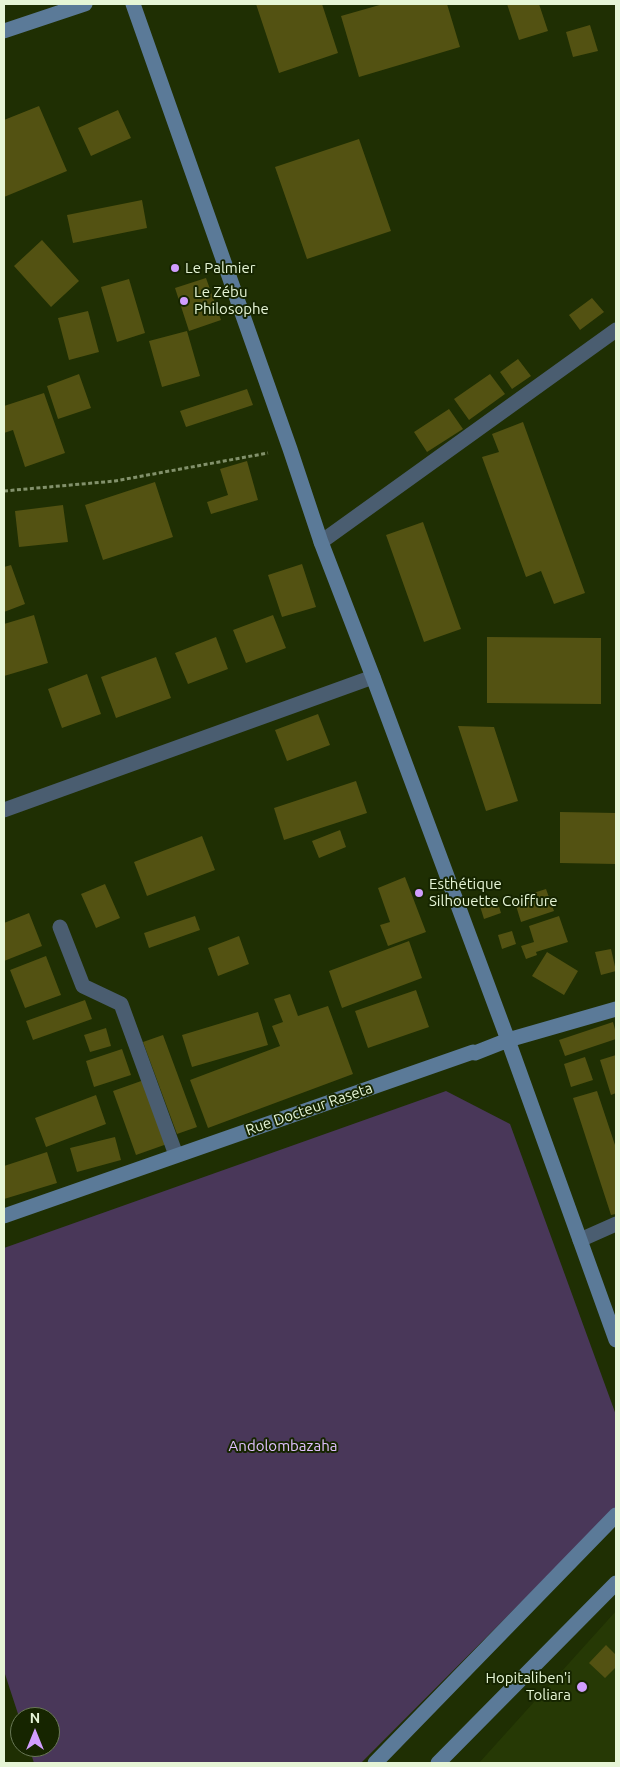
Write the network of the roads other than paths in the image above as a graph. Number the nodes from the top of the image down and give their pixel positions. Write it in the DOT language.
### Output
graph roads {
  1 [pos="84,4"];
  2 [pos="133,4"];
  3 [pos="4,31"];
  4 [pos="616,330"];
  5 [pos="320,542"];
  6 [pos="373,677"];
  7 [pos="4,810"];
  8 [pos="60,928"];
  9 [pos="616,1010"];
  10 [pos="508,1040"];
  11 [pos="176,1155"];
  12 [pos="4,1216"];
  13 [pos="616,1224"];
  14 [pos="580,1240"];
  15 [pos="616,1340"];
  16 [pos="616,1515"];
  17 [pos="616,1583"];
  18 [pos="375,1763"];
  19 [pos="438,1763"];
  1 -- 3 [label="street"];
  2 -- 5 [label="street"];
  4 -- 5 [label="street"];
  5 -- 6 [label="street"];
  6 -- 7 [label="street"];
  6 -- 10 [label="street"];
  8 -- 11 [label="street"];
  9 -- 10 [label="street, Rue Docteur Raseta"];
  10 -- 11 [label="street, Rue Docteur Raseta"];
  10 -- 14 [label="street"];
  11 -- 12 [label="street, Rue Docteur Raseta"];
  13 -- 14 [label="street"];
  14 -- 15 [label="street"];
  16 -- 18 [label="street"];
  17 -- 19 [label="street"];
}
